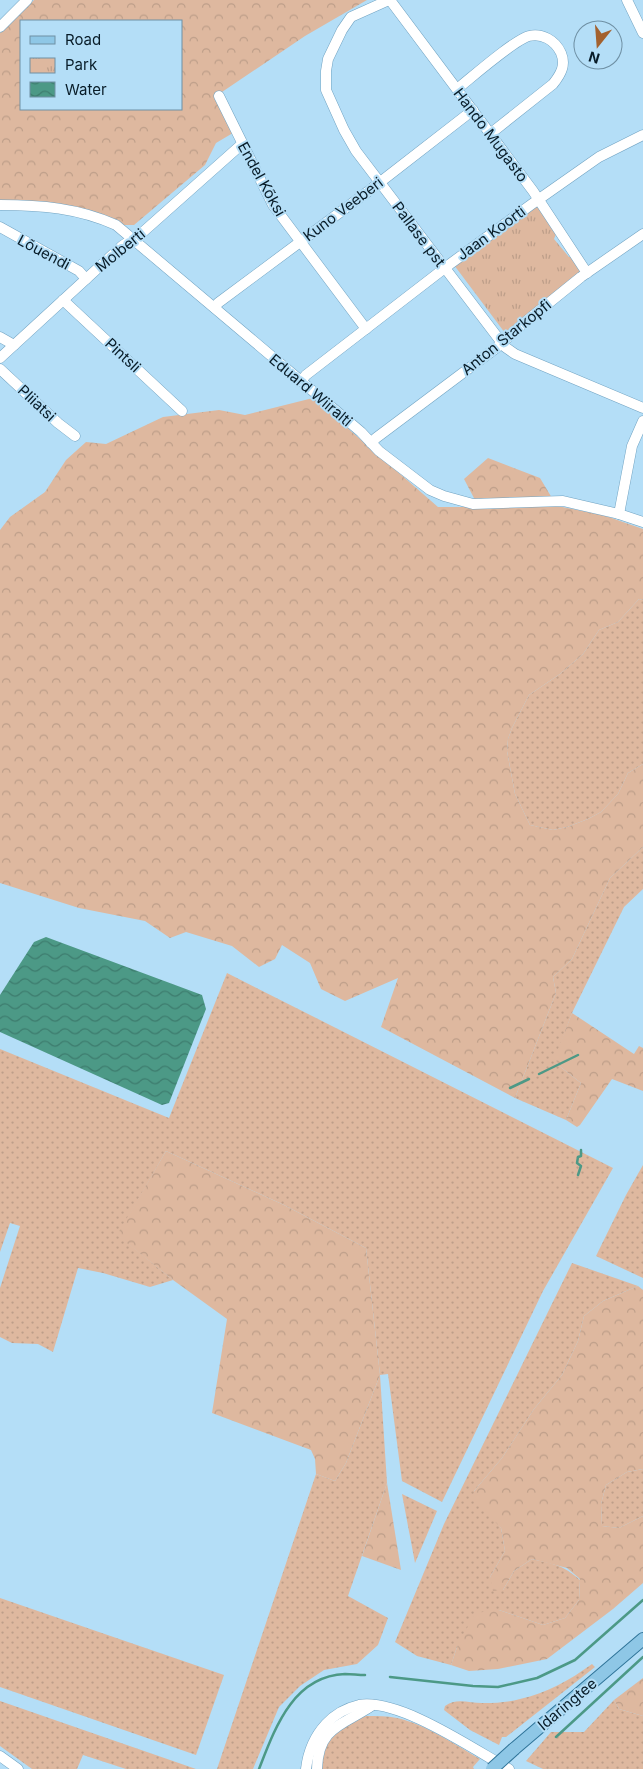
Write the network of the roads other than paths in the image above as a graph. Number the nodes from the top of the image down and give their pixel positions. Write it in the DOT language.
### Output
graph roads {
  1 [pos="27,0"];
  2 [pos="390,0"];
  3 [pos="627,0"];
  4 [pos="0,27"];
  5 [pos="643,34"];
  6 [pos="457,89"];
  7 [pos="220,96"];
  8 [pos="473,110"];
  9 [pos="490,134"];
  10 [pos="643,135"];
  11 [pos="242,144"];
  12 [pos="379,182"];
  13 [pos="538,199"];
  14 [pos="0,204"];
  15 [pos="0,227"];
  16 [pos="643,234"];
  17 [pos="133,238"];
  18 [pos="301,241"];
  19 [pos="444,268"];
  20 [pos="587,273"];
  21 [pos="86,279"];
  22 [pos="63,300"];
  23 [pos="214,308"];
  24 [pos="366,329"];
  25 [pos="0,337"];
  26 [pos="501,342"];
  27 [pos="14,345"];
  28 [pos="0,358"];
  29 [pos="0,369"];
  30 [pos="301,381"];
  31 [pos="643,408"];
  32 [pos="182,410"];
  33 [pos="643,421"];
  34 [pos="75,436"];
  35 [pos="372,443"];
  36 [pos="619,514"];
  37 [pos="643,522"];
  38 [pos="643,1639"];
  39 [pos="373,1705"];
  40 [pos="0,1756"];
  41 [pos="18,1769"];
  42 [pos="306,1769"];
  43 [pos="317,1769"];
  44 [pos="492,1769"];
  45 [pos="509,1769"];
  1 -- 4 [label="street"];
  2 -- 6 [label="street, Hando Mugasto"];
  2 -- 12 [label="street, Pallase pst"];
  3 -- 5 [label="street"];
  6 -- 8 [label="street, Hando Mugasto"];
  6 -- 9 [label="street"];
  7 -- 11 [label="street, Endel Kõksi"];
  8 -- 9 [label="street, Hando Mugasto"];
  8 -- 12 [label="street, Kuno Veeberi"];
  9 -- 13 [label="street, Hando Mugasto"];
  10 -- 13 [label="street, Jaan Koorti"];
  11 -- 17 [label="street, Molberti"];
  11 -- 18 [label="street, Endel Kõksi"];
  12 -- 18 [label="street, Kuno Veeberi"];
  12 -- 19 [label="street, Pallase pst"];
  13 -- 19 [label="street, Jaan Koorti"];
  13 -- 20 [label="street, Hando Mugasto"];
  14 -- 17 [label="street, Eduard Wiiralti"];
  15 -- 21 [label="street, Lõuendi"];
  16 -- 20 [label="street, Anton Starkopfi"];
  17 -- 21 [label="street, Molberti"];
  17 -- 23 [label="street, Eduard Wiiralti"];
  18 -- 23 [label="street, Kuno Veeberi"];
  18 -- 24 [label="street, Endel Kõksi"];
  19 -- 24 [label="street, Jaan Koorti"];
  19 -- 26 [label="street, Pallase pst"];
  20 -- 26 [label="street, Anton Starkopfi"];
  21 -- 22 [label="street, Molberti"];
  22 -- 27 [label="street, Molberti"];
  22 -- 32 [label="street, Pintsli"];
  23 -- 30 [label="street, Eduard Wiiralti"];
  24 -- 30 [label="street, Jaan Koorti"];
  25 -- 27 [label="street"];
  26 -- 31 [label="street, Pallase pst"];
  26 -- 35 [label="street, Anton Starkopfi"];
  27 -- 28 [label="street, Molberti"];
  29 -- 34 [label="street, Pliiatsi"];
  30 -- 35 [label="street, Eduard Wiiralti"];
  33 -- 36 [label="street"];
  35 -- 36 [label="street, Eduard Wiiralti"];
  36 -- 37 [label="street, Eduard Wiiralti"];
  38 -- 44 [label="main road, Idaringtee, bridge"];
  39 -- 42 [label="street"];
  39 -- 43 [label="street"];
  39 -- 45 [label="street"];
  40 -- 41 [label="street"];
}
